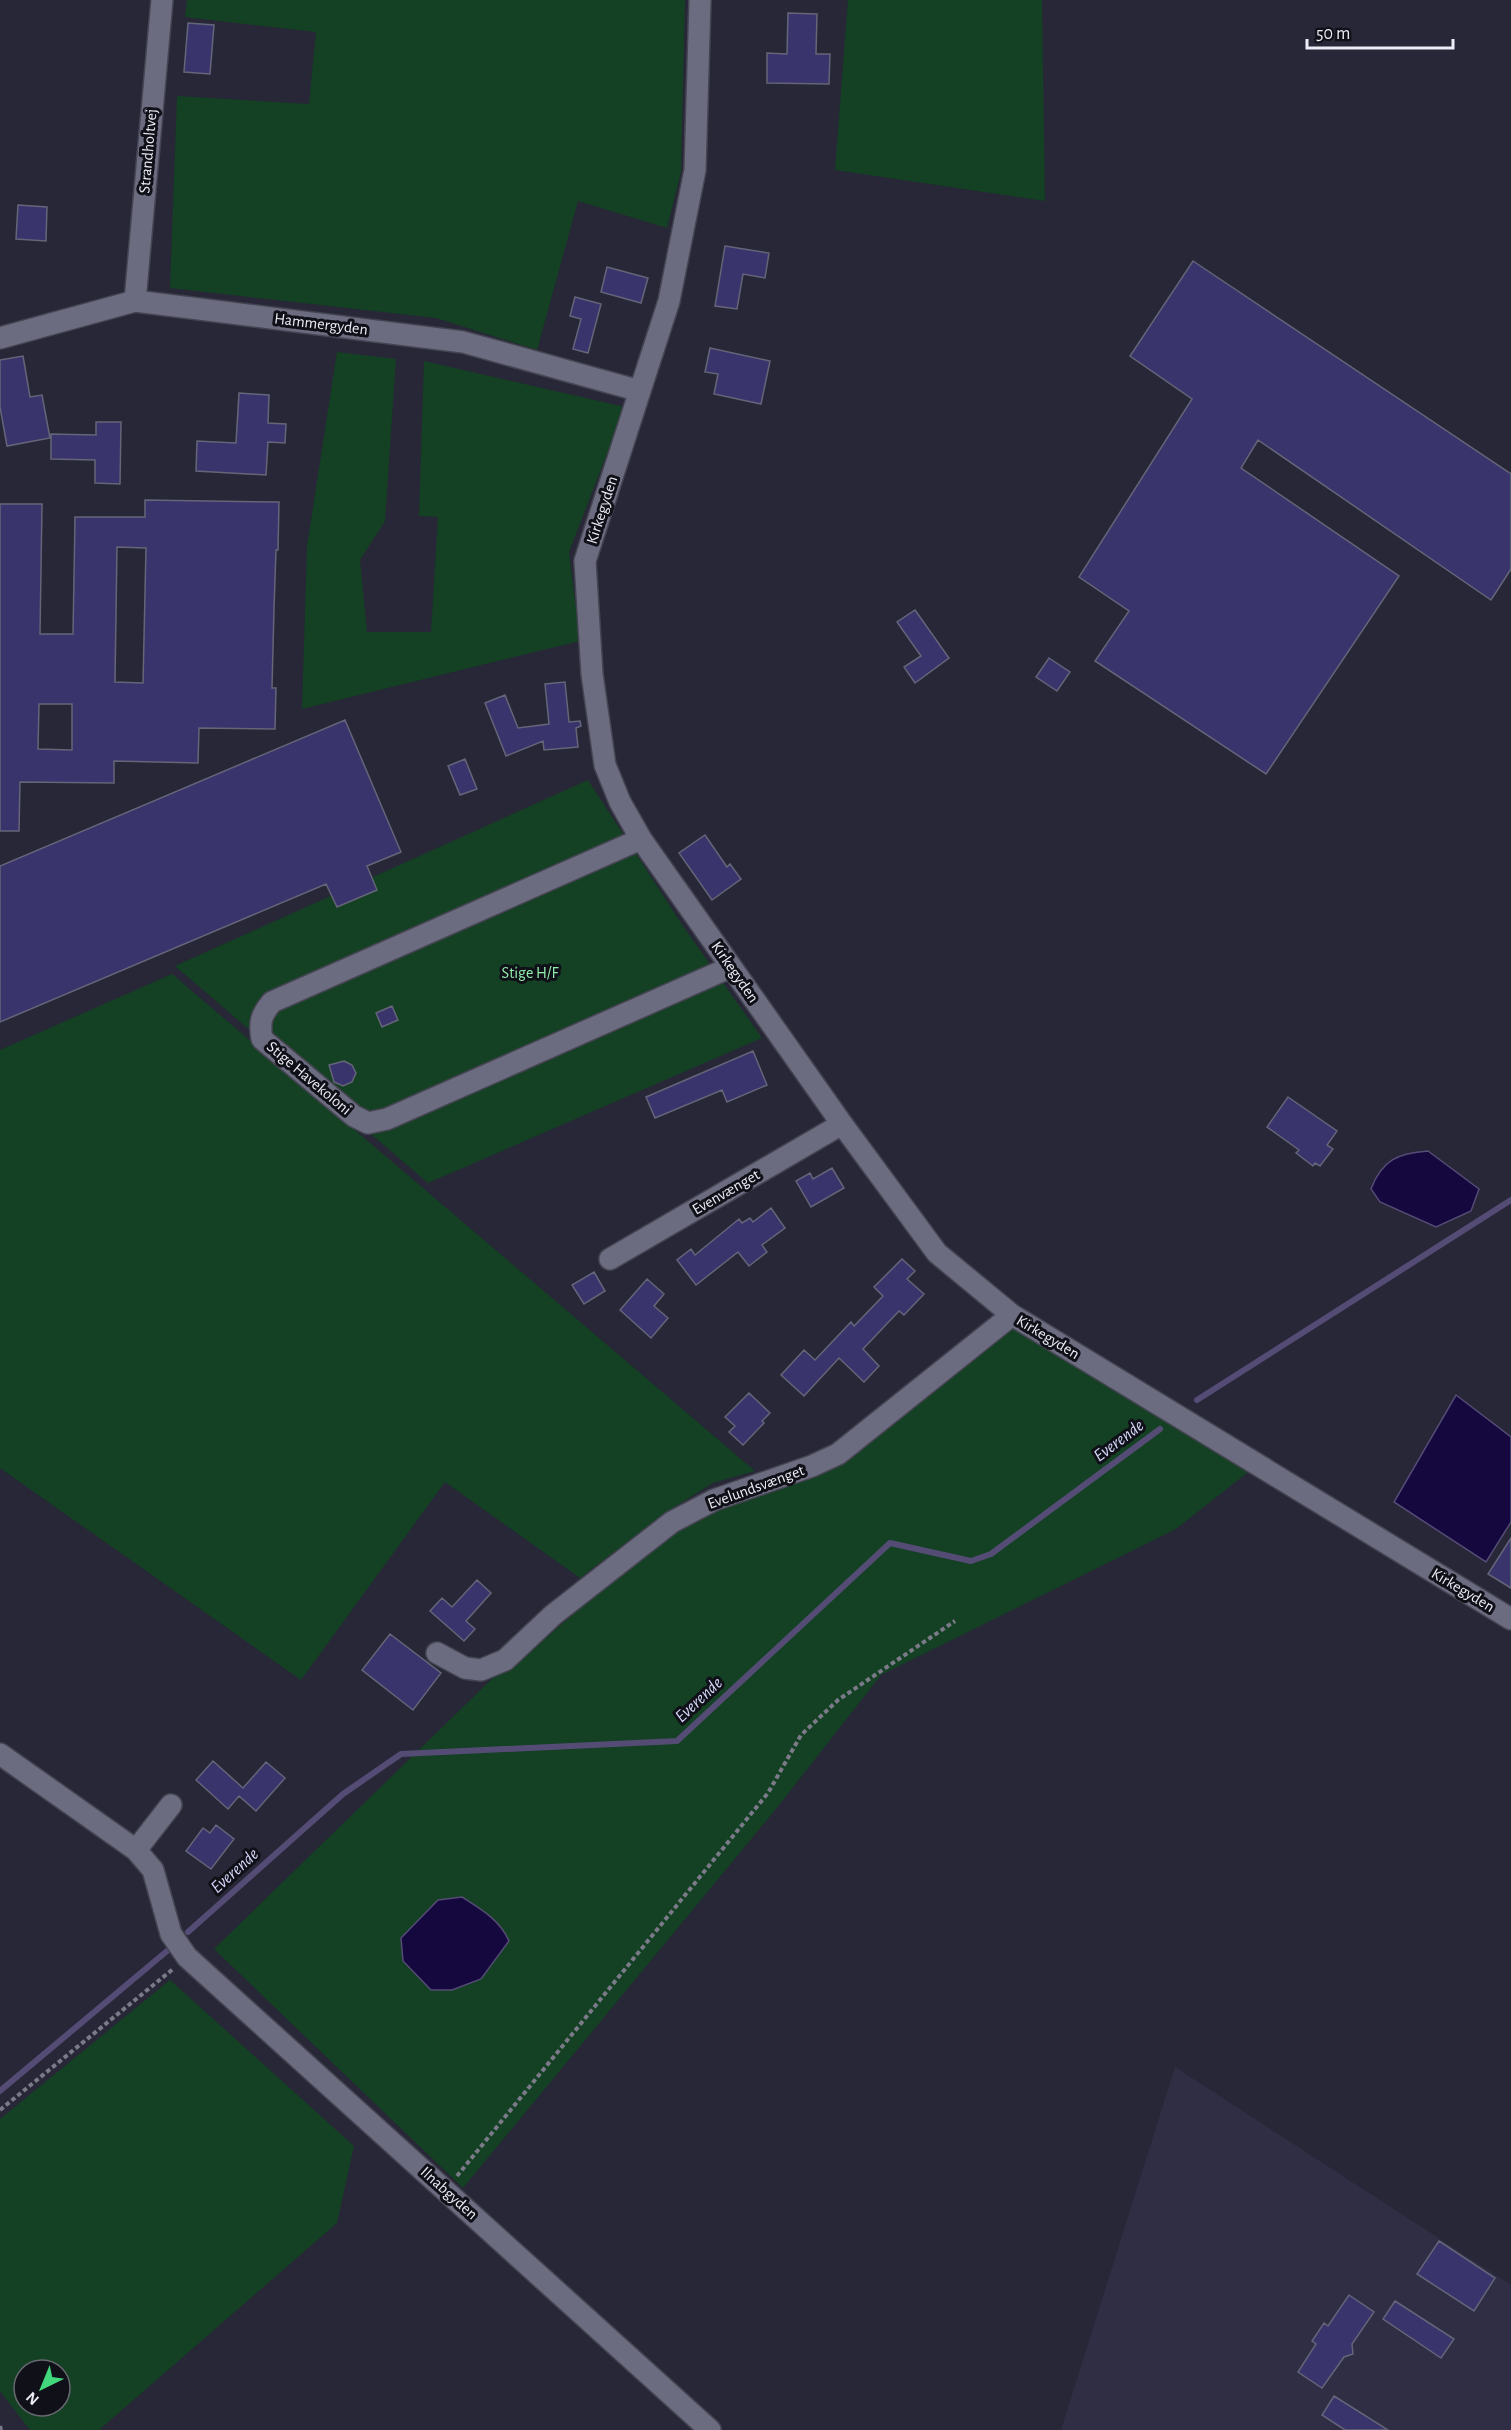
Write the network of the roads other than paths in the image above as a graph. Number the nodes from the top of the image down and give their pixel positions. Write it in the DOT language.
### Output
graph roads {
  1 [pos="162,0"];
  2 [pos="700,0"];
  3 [pos="135,301"];
  4 [pos="0,338"];
  5 [pos="640,391"];
  6 [pos="641,839"];
  7 [pos="731,967"];
  8 [pos="842,1124"];
  9 [pos="610,1259"];
  10 [pos="1012,1315"];
  11 [pos="1511,1619"];
  12 [pos="436,1653"];
  13 [pos="0,1754"];
  14 [pos="171,1805"];
  15 [pos="136,1850"];
  16 [pos="710,2430"];
  1 -- 3 [label="street, Strandholtvej"];
  2 -- 5 [label="street, Kirkegyden"];
  3 -- 4 [label="street, Hammergyden"];
  3 -- 5 [label="street, Hammergyden"];
  5 -- 6 [label="street, Kirkegyden"];
  6 -- 7 [label="street, Kirkegyden"];
  6 -- 7 [label="street, Stige Havekoloni"];
  7 -- 8 [label="street, Kirkegyden"];
  8 -- 9 [label="street, Evenvænget"];
  8 -- 10 [label="street, Kirkegyden"];
  10 -- 11 [label="street, Kirkegyden"];
  10 -- 12 [label="street, Evelundsvænget"];
  13 -- 15 [label="street, Ilnabgyden"];
  14 -- 15 [label="street"];
  15 -- 16 [label="street, Ilnabgyden"];
}
